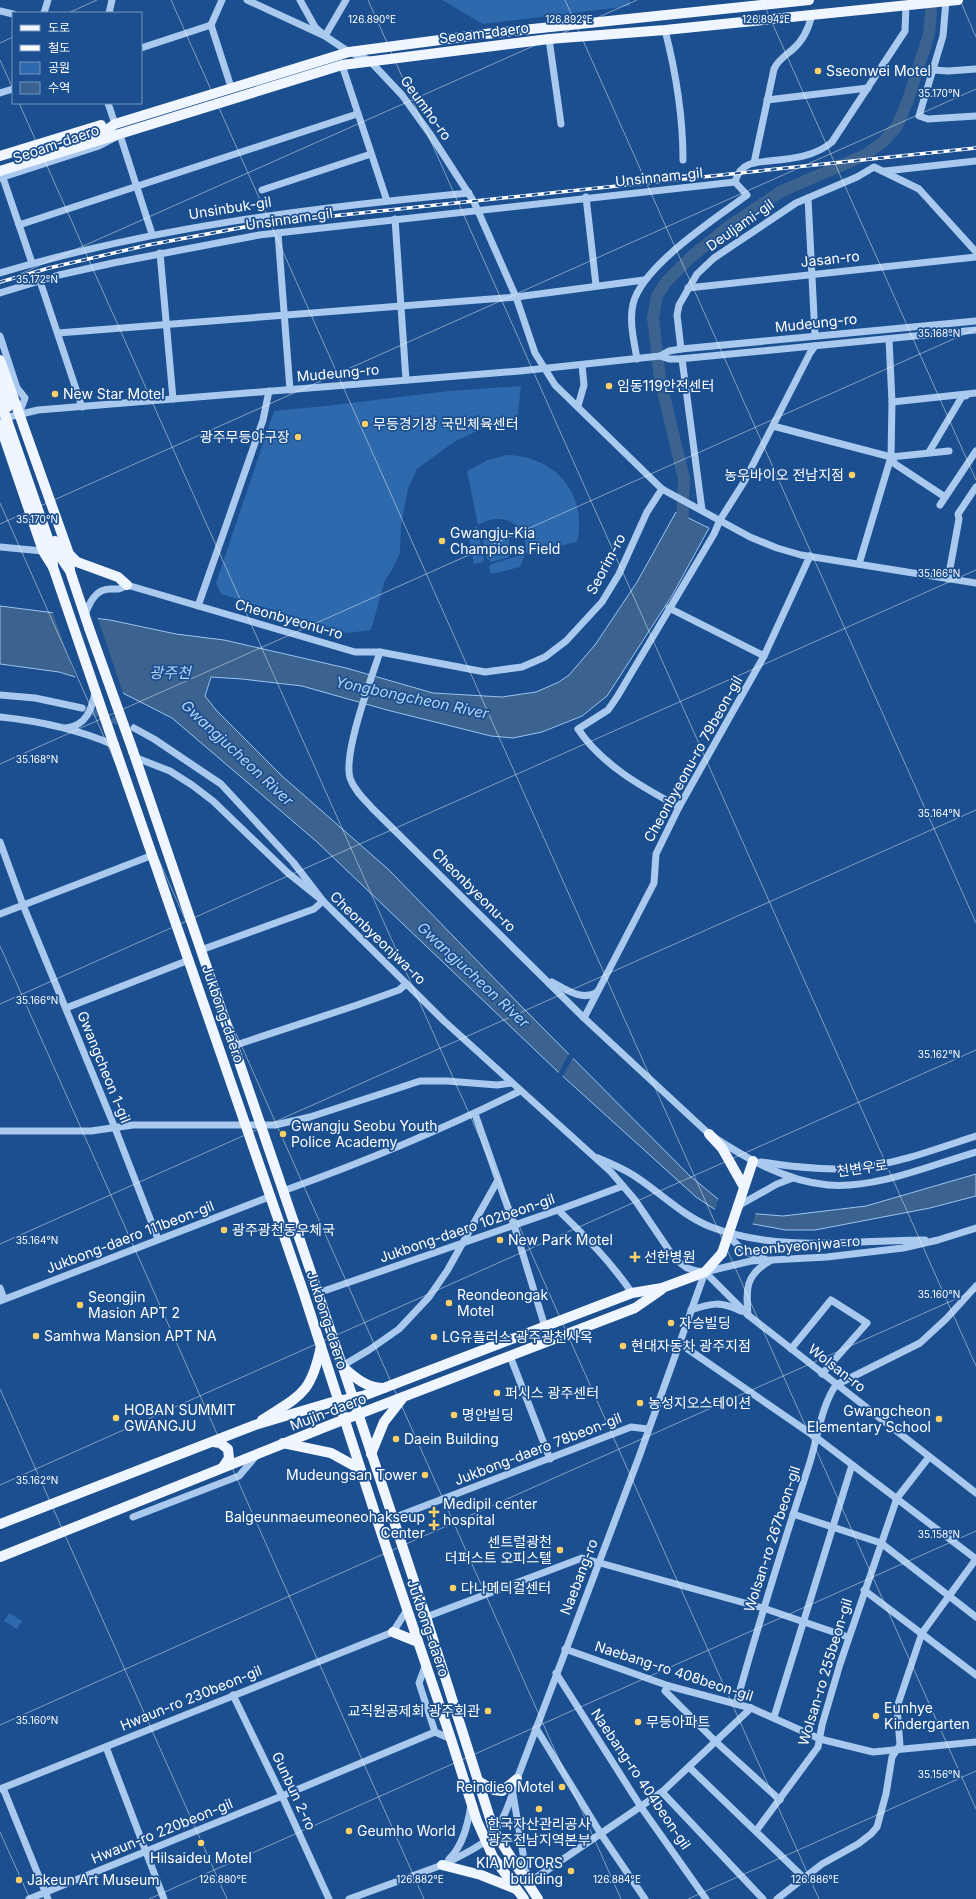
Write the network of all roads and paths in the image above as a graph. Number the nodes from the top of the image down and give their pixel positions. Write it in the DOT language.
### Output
graph roads {
  1 [pos="48,0"];
  2 [pos="112,0"];
  3 [pos="222,0"];
  4 [pos="247,0"];
  5 [pos="300,0"];
  6 [pos="346,0"];
  7 [pos="809,0"];
  8 [pos="958,0"];
  9 [pos="930,1"];
  10 [pos="944,1"];
  11 [pos="910,5"];
  12 [pos="0,11"];
  13 [pos="44,12"];
  14 [pos="109,12"];
  15 [pos="12,14"];
  16 [pos="812,14"];
  17 [pos="211,25"];
  18 [pos="665,30"];
  19 [pos="325,36"];
  20 [pos="549,39"];
  21 [pos="142,48"];
  22 [pos="349,52"];
  23 [pos="369,60"];
  24 [pos="342,65"];
  25 [pos="976,69"];
  26 [pos="934,70"];
  27 [pos="231,87"];
  28 [pos="868,88"];
  29 [pos="12,89"];
  30 [pos="0,93"];
  31 [pos="767,100"];
  32 [pos="108,104"];
  33 [pos="357,114"];
  34 [pos="976,116"];
  35 [pos="115,124"];
  36 [pos="562,124"];
  37 [pos="106,134"];
  38 [pos="120,135"];
  39 [pos="371,154"];
  40 [pos="0,156"];
  41 [pos="683,160"];
  42 [pos="976,161"];
  43 [pos="754,163"];
  44 [pos="0,165"];
  45 [pos="885,171"];
  46 [pos="1,176"];
  47 [pos="735,182"];
  48 [pos="137,186"];
  49 [pos="262,190"];
  50 [pos="469,193"];
  51 [pos="586,197"];
  52 [pos="808,198"];
  53 [pos="387,201"];
  54 [pos="479,210"];
  55 [pos="395,219"];
  56 [pos="19,225"];
  57 [pos="278,233"];
  58 [pos="152,234"];
  59 [pos="976,252"];
  60 [pos="160,253"];
  61 [pos="976,257"];
  62 [pos="32,263"];
  63 [pos="0,273"];
  64 [pos="812,274"];
  65 [pos="644,280"];
  66 [pos="40,281"];
  67 [pos="596,285"];
  68 [pos="688,288"];
  69 [pos="0,293"];
  70 [pos="516,297"];
  71 [pos="401,306"];
  72 [pos="284,316"];
  73 [pos="976,321"];
  74 [pos="166,325"];
  75 [pos="976,330"];
  76 [pos="58,333"];
  77 [pos="0,336"];
  78 [pos="815,336"];
  79 [pos="889,339"];
  80 [pos="816,346"];
  81 [pos="678,350"];
  82 [pos="660,356"];
  83 [pos="637,359"];
  84 [pos="680,359"];
  85 [pos="0,360"];
  86 [pos="582,365"];
  87 [pos="544,369"];
  88 [pos="0,380"];
  89 [pos="406,380"];
  90 [pos="290,390"];
  91 [pos="270,391"];
  92 [pos="976,393"];
  93 [pos="963,395"];
  94 [pos="976,398"];
  95 [pos="173,399"];
  96 [pos="0,400"];
  97 [pos="892,402"];
  98 [pos="578,406"];
  99 [pos="82,407"];
  100 [pos="18,414"];
  101 [pos="0,419"];
  102 [pos="0,425"];
  103 [pos="773,426"];
  104 [pos="949,451"];
  105 [pos="976,451"];
  106 [pos="929,452"];
  107 [pos="891,457"];
  108 [pos="976,487"];
  109 [pos="664,489"];
  110 [pos="945,497"];
  111 [pos="940,505"];
  112 [pos="702,510"];
  113 [pos="720,520"];
  114 [pos="0,547"];
  115 [pos="44,551"];
  116 [pos="69,554"];
  117 [pos="810,556"];
  118 [pos="859,564"];
  119 [pos="52,567"];
  120 [pos="70,571"];
  121 [pos="948,579"];
  122 [pos="976,583"];
  123 [pos="127,585"];
  124 [pos="198,606"];
  125 [pos="669,608"];
  126 [pos="85,615"];
  127 [pos="380,652"];
  128 [pos="764,656"];
  129 [pos="95,692"];
  130 [pos="0,695"];
  131 [pos="82,708"];
  132 [pos="0,717"];
  133 [pos="66,728"];
  134 [pos="134,728"];
  135 [pos="114,745"];
  136 [pos="134,754"];
  137 [pos="679,807"];
  138 [pos="0,842"];
  139 [pos="153,855"];
  140 [pos="323,902"];
  141 [pos="23,905"];
  142 [pos="0,914"];
  143 [pos="201,950"];
  144 [pos="189,960"];
  145 [pos="545,979"];
  146 [pos="406,984"];
  147 [pos="597,992"];
  148 [pos="66,1008"];
  149 [pos="584,1018"];
  150 [pos="233,1046"];
  151 [pos="512,1083"];
  152 [pos="520,1091"];
  153 [pos="475,1114"];
  154 [pos="247,1125"];
  155 [pos="260,1125"];
  156 [pos="115,1128"];
  157 [pos="0,1131"];
  158 [pos="709,1134"];
  159 [pos="976,1136"];
  160 [pos="976,1152"];
  161 [pos="592,1155"];
  162 [pos="754,1161"];
  163 [pos="794,1178"];
  164 [pos="498,1180"];
  165 [pos="623,1186"];
  166 [pos="744,1187"];
  167 [pos="283,1192"];
  168 [pos="269,1197"];
  169 [pos="738,1206"];
  170 [pos="558,1210"];
  171 [pos="514,1225"];
  172 [pos="976,1228"];
  173 [pos="728,1235"];
  174 [pos="158,1239"];
  175 [pos="938,1240"];
  176 [pos="461,1244"];
  177 [pos="772,1260"];
  178 [pos="705,1272"];
  179 [pos="976,1286"];
  180 [pos="0,1288"];
  181 [pos="662,1288"];
  182 [pos="632,1293"];
  183 [pos="318,1294"];
  184 [pos="2,1300"];
  185 [pos="691,1310"];
  186 [pos="748,1315"];
  187 [pos="545,1327"];
  188 [pos="679,1343"];
  189 [pos="321,1344"];
  190 [pos="791,1349"];
  191 [pos="510,1356"];
  192 [pos="342,1366"];
  193 [pos="822,1374"];
  194 [pos="836,1385"];
  195 [pos="388,1387"];
  196 [pos="352,1398"];
  197 [pos="402,1399"];
  198 [pos="339,1401"];
  199 [pos="358,1416"];
  200 [pos="345,1420"];
  201 [pos="255,1425"];
  202 [pos="648,1429"];
  203 [pos="817,1438"];
  204 [pos="213,1442"];
  205 [pos="283,1443"];
  206 [pos="258,1454"];
  207 [pos="371,1454"];
  208 [pos="928,1457"];
  209 [pos="550,1459"];
  210 [pos="852,1465"];
  211 [pos="223,1468"];
  212 [pos="360,1469"];
  213 [pos="976,1494"];
  214 [pos="897,1498"];
  215 [pos="793,1514"];
  216 [pos="133,1517"];
  217 [pos="393,1518"];
  218 [pos="0,1524"];
  219 [pos="832,1527"];
  220 [pos="881,1543"];
  221 [pos="0,1557"];
  222 [pos="976,1559"];
  223 [pos="599,1561"];
  224 [pos="864,1590"];
  225 [pos="949,1596"];
  226 [pos="763,1608"];
  227 [pos="407,1610"];
  228 [pos="426,1617"];
  229 [pos="976,1617"];
  230 [pos="803,1622"];
  231 [pos="393,1632"];
  232 [pos="922,1633"];
  233 [pos="848,1637"];
  234 [pos="418,1642"];
  235 [pos="566,1649"];
  236 [pos="426,1664"];
  237 [pos="556,1673"];
  238 [pos="976,1675"];
  239 [pos="669,1686"];
  240 [pos="233,1695"];
  241 [pos="736,1704"];
  242 [pos="751,1708"];
  243 [pos="774,1717"];
  244 [pos="536,1728"];
  245 [pos="435,1732"];
  246 [pos="451,1738"];
  247 [pos="820,1739"];
  248 [pos="715,1741"];
  249 [pos="976,1742"];
  250 [pos="106,1747"];
  251 [pos="896,1750"];
  252 [pos="689,1767"];
  253 [pos="517,1778"];
  254 [pos="478,1781"];
  255 [pos="2,1788"];
  256 [pos="662,1792"];
  257 [pos="513,1794"];
  258 [pos="282,1796"];
  259 [pos="780,1800"];
  260 [pos="471,1802"];
  261 [pos="641,1807"];
  262 [pos="756,1831"];
  263 [pos="601,1834"];
  264 [pos="496,1835"];
  265 [pos="486,1843"];
  266 [pos="147,1852"];
  267 [pos="442,1865"];
  268 [pos="804,1878"];
  269 [pos="528,1883"];
  270 [pos="517,1889"];
  271 [pos="47,1896"];
  272 [pos="29,1899"];
  273 [pos="164,1899"];
  274 [pos="329,1899"];
  275 [pos="349,1899"];
  276 [pos="525,1899"];
  277 [pos="533,1899"];
  278 [pos="538,1899"];
  279 [pos="645,1899"];
  280 [pos="706,1899"];
  281 [pos="763,1899"];
  282 [pos="777,1899"];
  1 -- 13 [label="street"];
  2 -- 14 [label="street"];
  3 -- 17 [label="street"];
  4 -- 19 [label="street, Geumho-ro"];
  5 -- 19 [label="street"];
  6 -- 19 [label="street"];
  7 -- 22 [label="main road, Seoam-daero"];
  8 -- 10 [label="main road, Seoam-daero"];
  9 -- 10 [label="main road, Seoam-daero"];
  9 -- 11 [label="main road, Seoam-daero"];
  10 -- 26 [label="street"];
  11 -- 16 [label="main road, Seoam-daero"];
  11 -- 28 [label="street"];
  12 -- 15 [label="street"];
  16 -- 18 [label="main road, Seoam-daero"];
  16 -- 31 [label="street"];
  17 -- 21 [label="street"];
  17 -- 27 [label="street"];
  18 -- 20 [label="main road, Seoam-daero"];
  18 -- 41 [label="street"];
  19 -- 22 [label="street, Geumho-ro"];
  20 -- 23 [label="main road, Seoam-daero"];
  20 -- 36 [label="street"];
  22 -- 23 [label="street, Geumho-ro"];
  22 -- 27 [label="main road, Seoam-daero"];
  23 -- 24 [label="main road, Seoam-daero"];
  23 -- 50 [label="street, Geumho-ro"];
  24 -- 33 [label="street"];
  24 -- 38 [label="main road, Seoam-daero"];
  25 -- 26 [label="street"];
  26 -- 34 [label="street"];
  27 -- 35 [label="main road, Seoam-daero"];
  28 -- 31 [label="street"];
  28 -- 43 [label="street"];
  29 -- 30 [label="street"];
  31 -- 43 [label="street"];
  32 -- 35 [label="street"];
  33 -- 39 [label="street"];
  33 -- 48 [label="street"];
  35 -- 37 [label="main road, Seoam-daero"];
  35 -- 40 [label="main road"];
  37 -- 38 [label="main road, Seoam-daero"];
  37 -- 44 [label="main road"];
  37 -- 46 [label="main road"];
  38 -- 46 [label="street, Seoam-daero"];
  38 -- 48 [label="street"];
  39 -- 49 [label="street"];
  39 -- 53 [label="street"];
  42 -- 45 [label="street"];
  43 -- 47 [label="street"];
  45 -- 52 [label="street, Deuljami-gil"];
  45 -- 59 [label="street"];
  46 -- 56 [label="street"];
  47 -- 51 [label="street, Unsinnam-gil"];
  47 -- 65 [label="street"];
  48 -- 56 [label="street"];
  48 -- 58 [label="street"];
  50 -- 53 [label="street, Unsinbuk-gil"];
  50 -- 54 [label="street, Geumho-ro"];
  51 -- 54 [label="street, Unsinnam-gil"];
  51 -- 67 [label="street"];
  52 -- 64 [label="street"];
  52 -- 68 [label="street, Deuljami-gil"];
  53 -- 58 [label="street, Unsinbuk-gil"];
  54 -- 55 [label="street, Unsinnam-gil"];
  54 -- 70 [label="street, Geumho-ro"];
  55 -- 57 [label="street, Unsinnam-gil"];
  55 -- 71 [label="street"];
  56 -- 62 [label="street"];
  57 -- 60 [label="street, Unsinnam-gil"];
  57 -- 72 [label="street"];
  58 -- 62 [label="street, Unsinbuk-gil"];
  60 -- 66 [label="street, Unsinnam-gil"];
  60 -- 74 [label="street"];
  61 -- 64 [label="street, Jasan-ro"];
  62 -- 63 [label="street, Unsinbuk-gil"];
  64 -- 68 [label="street, Jasan-ro"];
  64 -- 78 [label="street"];
  65 -- 67 [label="street"];
  65 -- 83 [label="street"];
  66 -- 69 [label="street, Unsinnam-gil"];
  66 -- 76 [label="street"];
  67 -- 70 [label="street"];
  68 -- 81 [label="street, Deuljami-gil"];
  70 -- 71 [label="street"];
  70 -- 87 [label="street, Geumho-ro"];
  71 -- 72 [label="street"];
  71 -- 89 [label="street"];
  72 -- 74 [label="street"];
  72 -- 90 [label="street"];
  73 -- 78 [label="street, Mudeung-ro"];
  74 -- 76 [label="street"];
  74 -- 95 [label="street"];
  75 -- 79 [label="street, Mudeung-ro"];
  76 -- 99 [label="street"];
  77 -- 100 [label="street"];
  78 -- 81 [label="street, Mudeung-ro"];
  79 -- 80 [label="street, Mudeung-ro"];
  79 -- 97 [label="street"];
  80 -- 84 [label="street, Mudeung-ro"];
  80 -- 103 [label="street"];
  81 -- 82 [label="street, Mudeung-ro"];
  82 -- 83 [label="street, Mudeung-ro"];
  82 -- 84 [label="street, Mudeung-ro"];
  83 -- 86 [label="street, Mudeung-ro"];
  84 -- 112 [label="street"];
  85 -- 100 [label="main road"];
  86 -- 87 [label="street, Mudeung-ro"];
  86 -- 98 [label="street"];
  87 -- 89 [label="street, Mudeung-ro"];
  87 -- 98 [label="street"];
  88 -- 120 [label="main road, bridge"];
  89 -- 90 [label="street, Mudeung-ro"];
  90 -- 91 [label="street, Mudeung-ro"];
  91 -- 95 [label="street, Mudeung-ro"];
  91 -- 124 [label="street"];
  92 -- 93 [label="street"];
  93 -- 94 [label="street"];
  93 -- 97 [label="street"];
  93 -- 106 [label="street"];
  95 -- 99 [label="street, Mudeung-ro"];
  96 -- 119 [label="main road, bridge"];
  97 -- 107 [label="street"];
  98 -- 109 [label="street"];
  99 -- 100 [label="street, Mudeung-ro"];
  100 -- 101 [label="street, Mudeung-ro"];
  100 -- 116 [label="main road"];
  102 -- 115 [label="main road"];
  103 -- 107 [label="street"];
  103 -- 113 [label="street"];
  104 -- 106 [label="street"];
  105 -- 110 [label="street"];
  106 -- 107 [label="street"];
  107 -- 110 [label="street"];
  107 -- 118 [label="street"];
  108 -- 121 [label="street"];
  109 -- 112 [label="street"];
  109 -- 127 [label="street, Seorim-ro"];
  110 -- 111 [label="street"];
  112 -- 113 [label="street"];
  113 -- 117 [label="street"];
  113 -- 125 [label="street"];
  114 -- 115 [label="street"];
  115 -- 119 [label="main road"];
  116 -- 120 [label="main road"];
  116 -- 123 [label="main road"];
  117 -- 118 [label="street"];
  117 -- 128 [label="street, Cheonbyeonu-ro 79beon-gil"];
  118 -- 121 [label="street"];
  119 -- 129 [label="main road, Jukbong-daero, bridge"];
  120 -- 126 [label="main road, Jukbong-daero"];
  121 -- 122 [label="street"];
  123 -- 124 [label="street, Cheonbyeonu-ro"];
  123 -- 126 [label="street, Cheonbyeonu-ro"];
  124 -- 127 [label="street, Cheonbyeonu-ro"];
  125 -- 128 [label="street"];
  125 -- 137 [label="street"];
  126 -- 136 [label="main road, Jukbong-daero, bridge"];
  127 -- 145 [label="street, Cheonbyeonu-ro"];
  128 -- 137 [label="street, Cheonbyeonu-ro 79beon-gil"];
  129 -- 133 [label="street"];
  129 -- 135 [label="main road, Jukbong-daero, bridge"];
  130 -- 131 [label="street"];
  132 -- 133 [label="street"];
  133 -- 135 [label="street"];
  134 -- 140 [label="street"];
  135 -- 139 [label="main road, Jukbong-daero"];
  136 -- 140 [label="street, Cheonbyeonjwa-ro"];
  136 -- 143 [label="main road, Jukbong-daero"];
  137 -- 147 [label="street, Cheonbyeonu-ro 79beon-gil"];
  138 -- 141 [label="street, Gwangcheon 1-gil"];
  139 -- 141 [label="street"];
  139 -- 144 [label="main road, Jukbong-daero"];
  140 -- 143 [label="street"];
  140 -- 146 [label="street, Cheonbyeonjwa-ro"];
  141 -- 142 [label="street"];
  141 -- 148 [label="street, Gwangcheon 1-gil"];
  143 -- 150 [label="main road, Jukbong-daero"];
  144 -- 148 [label="street"];
  144 -- 154 [label="main road, Jukbong-daero"];
  145 -- 147 [label="street"];
  145 -- 149 [label="street, Cheonbyeonu-ro"];
  146 -- 150 [label="street"];
  146 -- 151 [label="street, Cheonbyeonjwa-ro"];
  147 -- 149 [label="street, Cheonbyeonu-ro 79beon-gil"];
  148 -- 156 [label="street, Gwangcheon 1-gil"];
  149 -- 158 [label="street, Cheonbyeonu-ro"];
  150 -- 155 [label="main road, Jukbong-daero"];
  151 -- 152 [label="street, Cheonbyeonjwa-ro"];
  151 -- 155 [label="street"];
  152 -- 153 [label="street"];
  152 -- 161 [label="street, Cheonbyeonjwa-ro"];
  153 -- 164 [label="street"];
  153 -- 167 [label="street"];
  154 -- 155 [label="street"];
  154 -- 156 [label="street"];
  154 -- 168 [label="main road, Jukbong-daero"];
  155 -- 167 [label="main road, Jukbong-daero"];
  156 -- 157 [label="street"];
  156 -- 174 [label="street, Gwangcheon 1-gil"];
  158 -- 162 [label="street, Cheonbyeonu-ro"];
  158 -- 166 [label="main road"];
  159 -- 162 [label="street, Cheonbyeonu-ro"];
  160 -- 163 [label="street, 천변우로"];
  161 -- 165 [label="street, Cheonbyeonjwa-ro"];
  161 -- 175 [label="street, Cheonbyeonjwa-ro"];
  162 -- 163 [label="street, 천변우로"];
  162 -- 166 [label="main road"];
  163 -- 169 [label="street"];
  164 -- 171 [label="street"];
  164 -- 176 [label="street"];
  165 -- 170 [label="street, Jukbong-daero 102beon-gil"];
  165 -- 178 [label="street, Cheonbyeonjwa-ro"];
  166 -- 169 [label="main road"];
  167 -- 183 [label="main road, Jukbong-daero"];
  168 -- 174 [label="street, Jukbong-daero 111beon-gil"];
  168 -- 189 [label="main road, Jukbong-daero"];
  169 -- 173 [label="main road, bridge"];
  170 -- 171 [label="street, Jukbong-daero 102beon-gil"];
  170 -- 182 [label="street"];
  171 -- 176 [label="street, Jukbong-daero 102beon-gil"];
  171 -- 187 [label="street"];
  172 -- 175 [label="street, Cheonbyeonjwa-ro"];
  173 -- 177 [label="street"];
  173 -- 178 [label="main road, Mujin-daero, bridge"];
  174 -- 184 [label="street, Jukbong-daero 111beon-gil"];
  175 -- 177 [label="street, Cheonbyeonjwa-ro"];
  176 -- 183 [label="street, Jukbong-daero 102beon-gil"];
  176 -- 192 [label="street"];
  177 -- 178 [label="street, Cheonbyeonjwa-ro"];
  177 -- 186 [label="street"];
  178 -- 181 [label="main road, Mujin-daero"];
  178 -- 185 [label="street, Naebang-ro"];
  178 -- 186 [label="street, Wolsan-ro"];
  179 -- 194 [label="street"];
  180 -- 184 [label="street"];
  181 -- 182 [label="main road, Mujin-daero"];
  181 -- 191 [label="main road, Mujin-daero"];
  182 -- 187 [label="main road, Mujin-daero"];
  183 -- 192 [label="main road, Jukbong-daero"];
  185 -- 186 [label="street"];
  185 -- 188 [label="street, Naebang-ro"];
  186 -- 190 [label="street, Wolsan-ro"];
  187 -- 195 [label="main road, Mujin-daero"];
  188 -- 202 [label="street, Naebang-ro"];
  188 -- 203 [label="street"];
  189 -- 198 [label="main road, Jukbong-daero"];
  189 -- 201 [label="main road"];
  190 -- 193 [label="street, Wolsan-ro"];
  190 -- 193 [label="street"];
  191 -- 197 [label="main road, Mujin-daero"];
  191 -- 209 [label="street"];
  192 -- 195 [label="main road"];
  192 -- 196 [label="main road, Jukbong-daero"];
  193 -- 194 [label="street, Wolsan-ro"];
  194 -- 203 [label="street, Wolsan-ro 267beon-gil"];
  194 -- 208 [label="street, Wolsan-ro"];
  195 -- 196 [label="main road, Mujin-daero"];
  196 -- 198 [label="main road, Mujin-daero"];
  196 -- 199 [label="main road, Jukbong-daero"];
  197 -- 199 [label="main road, Mujin-daero"];
  197 -- 207 [label="main road"];
  198 -- 200 [label="main road, Jukbong-daero"];
  198 -- 201 [label="main road, Mujin-daero"];
  199 -- 200 [label="main road, Mujin-daero"];
  199 -- 207 [label="main road, Jukbong-daero"];
  200 -- 205 [label="main road, Mujin-daero"];
  200 -- 212 [label="main road, Jukbong-daero"];
  201 -- 204 [label="main road, Mujin-daero"];
  202 -- 209 [label="street, Jukbong-daero 78beon-gil"];
  202 -- 223 [label="street, Naebang-ro"];
  203 -- 210 [label="street"];
  203 -- 215 [label="street, Wolsan-ro 267beon-gil"];
  204 -- 211 [label="main road"];
  204 -- 218 [label="main road, Mujin-daero"];
  205 -- 206 [label="main road, Mujin-daero"];
  205 -- 212 [label="main road"];
  206 -- 211 [label="main road, Mujin-daero"];
  206 -- 216 [label="street"];
  207 -- 217 [label="main road, Jukbong-daero"];
  208 -- 213 [label="street, Wolsan-ro"];
  208 -- 214 [label="street, Wolsan-ro 255beon-gil"];
  209 -- 217 [label="street, Jukbong-daero 78beon-gil"];
  210 -- 214 [label="street"];
  210 -- 219 [label="street"];
  211 -- 221 [label="main road, Mujin-daero"];
  212 -- 227 [label="main road, Jukbong-daero"];
  214 -- 220 [label="street, Wolsan-ro 255beon-gil"];
  214 -- 222 [label="street"];
  215 -- 219 [label="street"];
  215 -- 226 [label="street, Wolsan-ro 267beon-gil"];
  217 -- 228 [label="main road, Jukbong-daero"];
  219 -- 220 [label="street"];
  219 -- 230 [label="street"];
  220 -- 224 [label="street, Wolsan-ro 255beon-gil"];
  220 -- 225 [label="street"];
  222 -- 225 [label="street"];
  223 -- 226 [label="street"];
  223 -- 228 [label="street"];
  223 -- 235 [label="street, Naebang-ro"];
  224 -- 232 [label="street"];
  224 -- 233 [label="street, Wolsan-ro 255beon-gil"];
  225 -- 229 [label="street"];
  225 -- 232 [label="street"];
  226 -- 230 [label="street"];
  226 -- 241 [label="street, Wolsan-ro 267beon-gil"];
  227 -- 231 [label="street"];
  227 -- 234 [label="main road, Jukbong-daero"];
  228 -- 254 [label="main road, Jukbong-daero"];
  230 -- 233 [label="street"];
  230 -- 243 [label="street"];
  231 -- 234 [label="main road"];
  231 -- 240 [label="street, Hwaun-ro 230beon-gil"];
  232 -- 238 [label="street"];
  232 -- 251 [label="street"];
  233 -- 247 [label="street, Wolsan-ro 255beon-gil"];
  234 -- 236 [label="main road, Jukbong-daero"];
  235 -- 237 [label="street, Naebang-ro"];
  235 -- 239 [label="street, Naebang-ro 408beon-gil"];
  236 -- 245 [label="street"];
  236 -- 246 [label="main road, Jukbong-daero"];
  237 -- 244 [label="street, Naebang-ro"];
  237 -- 261 [label="street, Naebang-ro 404beon-gil"];
  239 -- 241 [label="street, Naebang-ro 408beon-gil"];
  239 -- 248 [label="street"];
  240 -- 250 [label="street, Hwaun-ro 230beon-gil"];
  240 -- 258 [label="street, Gunbun 2-ro"];
  241 -- 242 [label="street, Naebang-ro 408beon-gil"];
  242 -- 243 [label="street, Naebang-ro 408beon-gil"];
  242 -- 248 [label="street"];
  243 -- 247 [label="street, Naebang-ro 408beon-gil"];
  244 -- 253 [label="street, Naebang-ro"];
  244 -- 263 [label="street"];
  245 -- 246 [label="street"];
  245 -- 258 [label="street, Hwaun-ro 220beon-gil"];
  246 -- 260 [label="main road, Jukbong-daero"];
  247 -- 251 [label="street, Naebang-ro 408beon-gil"];
  247 -- 259 [label="street, Wolsan-ro 255beon-gil"];
  248 -- 252 [label="street"];
  248 -- 259 [label="street"];
  249 -- 251 [label="street, Naebang-ro 408beon-gil"];
  250 -- 255 [label="street, Hwaun-ro 230beon-gil"];
  250 -- 266 [label="street"];
  251 -- 268 [label="street"];
  252 -- 256 [label="street"];
  252 -- 262 [label="street"];
  253 -- 254 [label="main road"];
  253 -- 257 [label="street, Naebang-ro"];
  254 -- 264 [label="main road, Jukbong-daero"];
  255 -- 271 [label="street"];
  256 -- 261 [label="street"];
  256 -- 281 [label="street"];
  257 -- 264 [label="street, Naebang-ro"];
  257 -- 269 [label="street"];
  258 -- 266 [label="street, Hwaun-ro 220beon-gil"];
  258 -- 274 [label="street, Gunbun 2-ro"];
  259 -- 262 [label="street, Wolsan-ro 255beon-gil"];
  260 -- 265 [label="main road, Jukbong-daero"];
  260 -- 267 [label="street"];
  261 -- 263 [label="street"];
  261 -- 280 [label="street, Naebang-ro 404beon-gil"];
  262 -- 268 [label="street"];
  263 -- 269 [label="street"];
  263 -- 279 [label="street"];
  264 -- 265 [label="street"];
  264 -- 269 [label="main road, Jukbong-daero"];
  265 -- 267 [label="street"];
  265 -- 270 [label="main road, Jukbong-daero"];
  266 -- 271 [label="street, Hwaun-ro 220beon-gil"];
  266 -- 273 [label="street"];
  267 -- 270 [label="main road"];
  267 -- 275 [label="street"];
  268 -- 282 [label="street"];
  269 -- 278 [label="main road, Jukbong-daero"];
  270 -- 276 [label="main road, Jukbong-daero"];
  271 -- 272 [label="street, Hwaun-ro 220beon-gil"];
  276 -- 277 [label="main road"];
}
